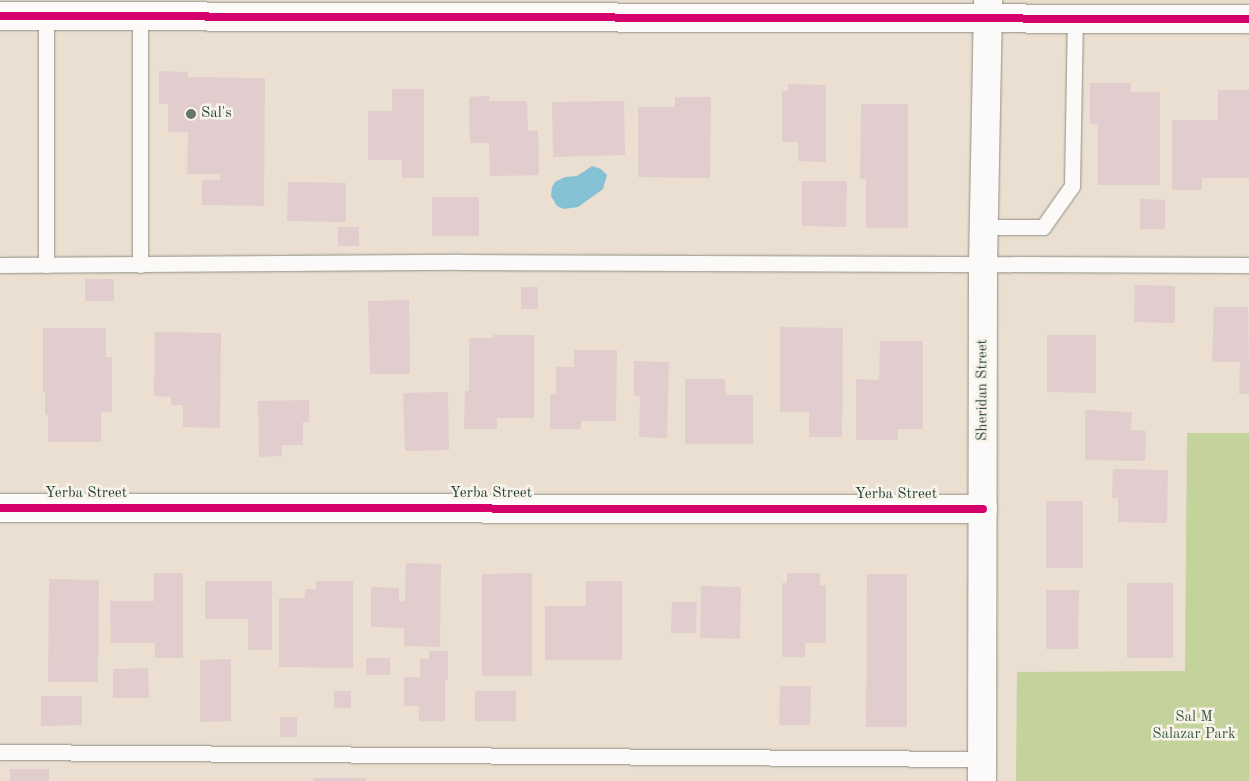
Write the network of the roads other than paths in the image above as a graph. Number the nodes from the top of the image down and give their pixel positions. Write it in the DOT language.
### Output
graph roads {
  1 [pos="988,9"];
  2 [pos="0,16"];
  3 [pos="46,16"];
  4 [pos="140,16"];
  5 [pos="1249,19"];
  6 [pos="1075,20"];
  7 [pos="984,227"];
  8 [pos="0,265"];
  9 [pos="46,265"];
  10 [pos="140,265"];
  11 [pos="984,265"];
  12 [pos="1249,265"];
  13 [pos="0,508"];
  14 [pos="983,509"];
  15 [pos="0,752"];
  16 [pos="982,770"];
  1 -- 4 [label="street"];
  1 -- 6 [label="street"];
  1 -- 7 [label="street, Sheridan Street"];
  2 -- 3 [label="street"];
  3 -- 4 [label="street"];
  3 -- 9 [label="lane"];
  4 -- 10 [label="lane"];
  5 -- 6 [label="street"];
  6 -- 7 [label="lane"];
  7 -- 11 [label="street, Sheridan Street"];
  8 -- 9 [label="lane"];
  9 -- 10 [label="lane"];
  10 -- 11 [label="lane"];
  11 -- 12 [label="lane"];
  11 -- 14 [label="street, Sheridan Street"];
  13 -- 14 [label="street, Yerba Street"];
  14 -- 16 [label="street, Sheridan Street"];
  15 -- 16 [label="lane"];
}
